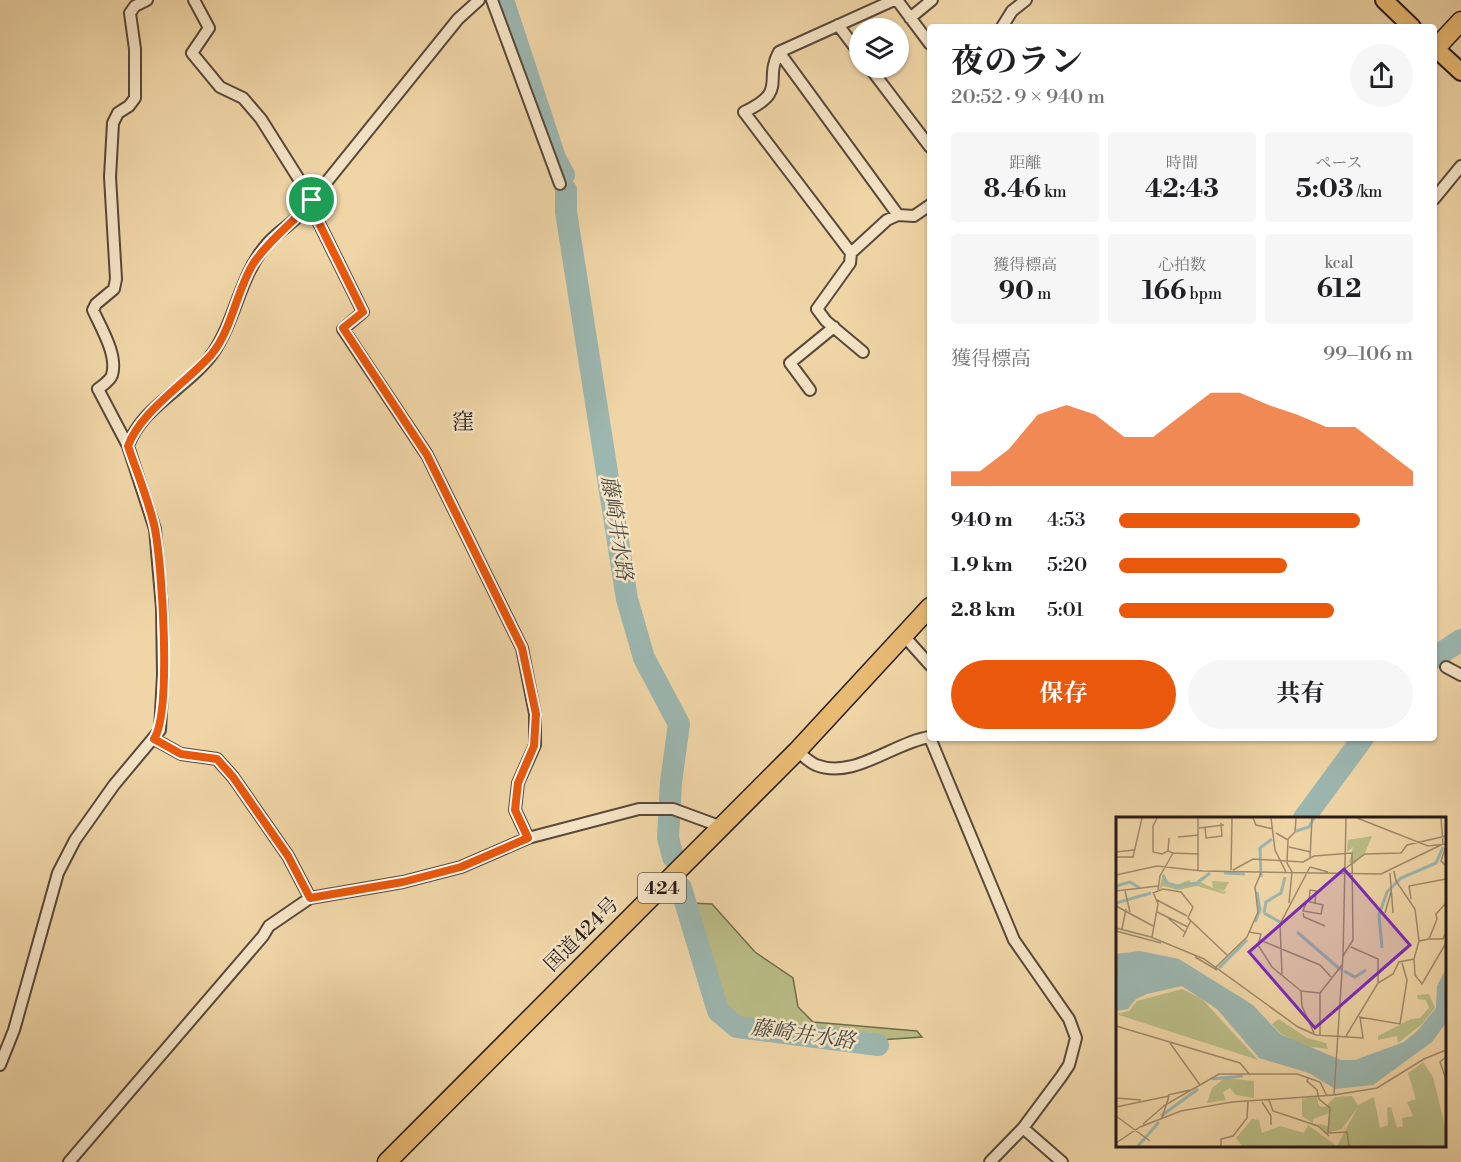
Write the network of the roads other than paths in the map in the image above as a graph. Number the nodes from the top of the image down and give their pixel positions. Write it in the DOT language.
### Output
graph roads {
  1 [pos="147,0"];
  2 [pos="194,0"];
  3 [pos="479,0"];
  4 [pos="492,0"];
  5 [pos="896,0"];
  6 [pos="932,0"];
  7 [pos="1026,0"];
  8 [pos="1384,0"];
  9 [pos="910,18"];
  10 [pos="1461,21"];
  11 [pos="1004,24"];
  12 [pos="1409,24"];
  13 [pos="838,25"];
  14 [pos="849,40"];
  15 [pos="927,41"];
  16 [pos="1437,45"];
  17 [pos="1437,51"];
  18 [pos="779,52"];
  19 [pos="1461,72"];
  20 [pos="878,78"];
  21 [pos="927,143"];
  22 [pos="1461,166"];
  23 [pos="560,184"];
  24 [pos="1437,195"];
  25 [pos="312,200"];
  26 [pos="927,206"];
  27 [pos="898,215"];
  28 [pos="851,253"];
  29 [pos="834,327"];
  30 [pos="863,352"];
  31 [pos="810,390"];
  32 [pos="128,446"];
  33 [pos="927,610"];
  34 [pos="904,636"];
  35 [pos="927,662"];
  36 [pos="1446,667"];
  37 [pos="1461,675"];
  38 [pos="927,738"];
  39 [pos="154,739"];
  40 [pos="932,741"];
  41 [pos="796,751"];
  42 [pos="722,827"];
  43 [pos="528,838"];
  44 [pos="310,898"];
  45 [pos="0,1065"];
  46 [pos="1023,1128"];
  47 [pos="69,1162"];
  48 [pos="387,1162"];
  49 [pos="990,1162"];
  50 [pos="1062,1162"];
  1 -- 32 [label="street"];
  2 -- 25 [label="street"];
  3 -- 25 [label="street"];
  4 -- 23 [label="street"];
  5 -- 9 [label="street"];
  5 -- 13 [label="street"];
  6 -- 9 [label="street"];
  7 -- 11 [label="street"];
  8 -- 12 [label="main road"];
  9 -- 15 [label="street"];
  10 -- 16 [label="highway"];
  13 -- 14 [label="street"];
  13 -- 18 [label="street"];
  17 -- 19 [label="main road"];
  18 -- 27 [label="street"];
  18 -- 28 [label="street"];
  20 -- 21 [label="street"];
  22 -- 24 [label="street"];
  25 -- 32 [label="street"];
  25 -- 43 [label="street"];
  26 -- 27 [label="street"];
  27 -- 28 [label="street"];
  28 -- 29 [label="street"];
  29 -- 30 [label="street"];
  29 -- 31 [label="street"];
  32 -- 39 [label="street"];
  33 -- 34 [label="highway, 国道424号 / 424"];
  34 -- 35 [label="street"];
  34 -- 41 [label="highway, 国道424号 / 424"];
  36 -- 37 [label="street"];
  38 -- 41 [label="street"];
  39 -- 44 [label="street"];
  39 -- 45 [label="street"];
  40 -- 46 [label="street"];
  41 -- 42 [label="highway, 国道424号 / 424"];
  42 -- 43 [label="street"];
  42 -- 48 [label="highway, 国道424号 / 424"];
  43 -- 44 [label="street"];
  44 -- 47 [label="street"];
  46 -- 49 [label="street"];
  46 -- 50 [label="street"];
}
